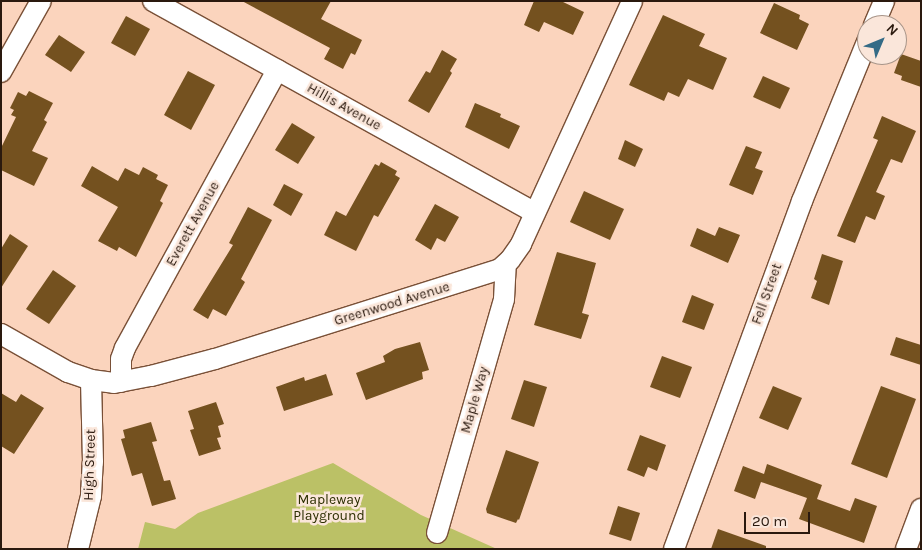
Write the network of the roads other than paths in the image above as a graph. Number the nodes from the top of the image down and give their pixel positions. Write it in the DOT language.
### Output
graph roads {
  1 [pos="41,1"];
  2 [pos="153,1"];
  3 [pos="632,1"];
  4 [pos="884,1"];
  5 [pos="878,15"];
  6 [pos="7,45"];
  7 [pos="858,65"];
  8 [pos="277,70"];
  9 [pos="1,72"];
  10 [pos="534,212"];
  11 [pos="506,265"];
  12 [pos="1,334"];
  13 [pos="91,380"];
  14 [pos="121,382"];
  15 [pos="921,509"];
  16 [pos="437,533"];
  17 [pos="78,549"];
  18 [pos="674,549"];
  19 [pos="906,549"];
  1 -- 6 [label="street"];
  2 -- 8 [label="street, Hillis Avenue"];
  3 -- 10 [label="street"];
  4 -- 5 [label="street"];
  6 -- 9 [label="street"];
  7 -- 18 [label="street, Fell Street"];
  8 -- 10 [label="street, Hillis Avenue"];
  8 -- 14 [label="street, Everett Avenue"];
  10 -- 11 [label="street"];
  11 -- 14 [label="street, Greenwood Avenue"];
  11 -- 16 [label="street, Maple Way"];
  12 -- 13 [label="street, Greenwood Avenue"];
  13 -- 14 [label="street, Greenwood Avenue"];
  13 -- 17 [label="street, High Street"];
  15 -- 19 [label="street"];
}
